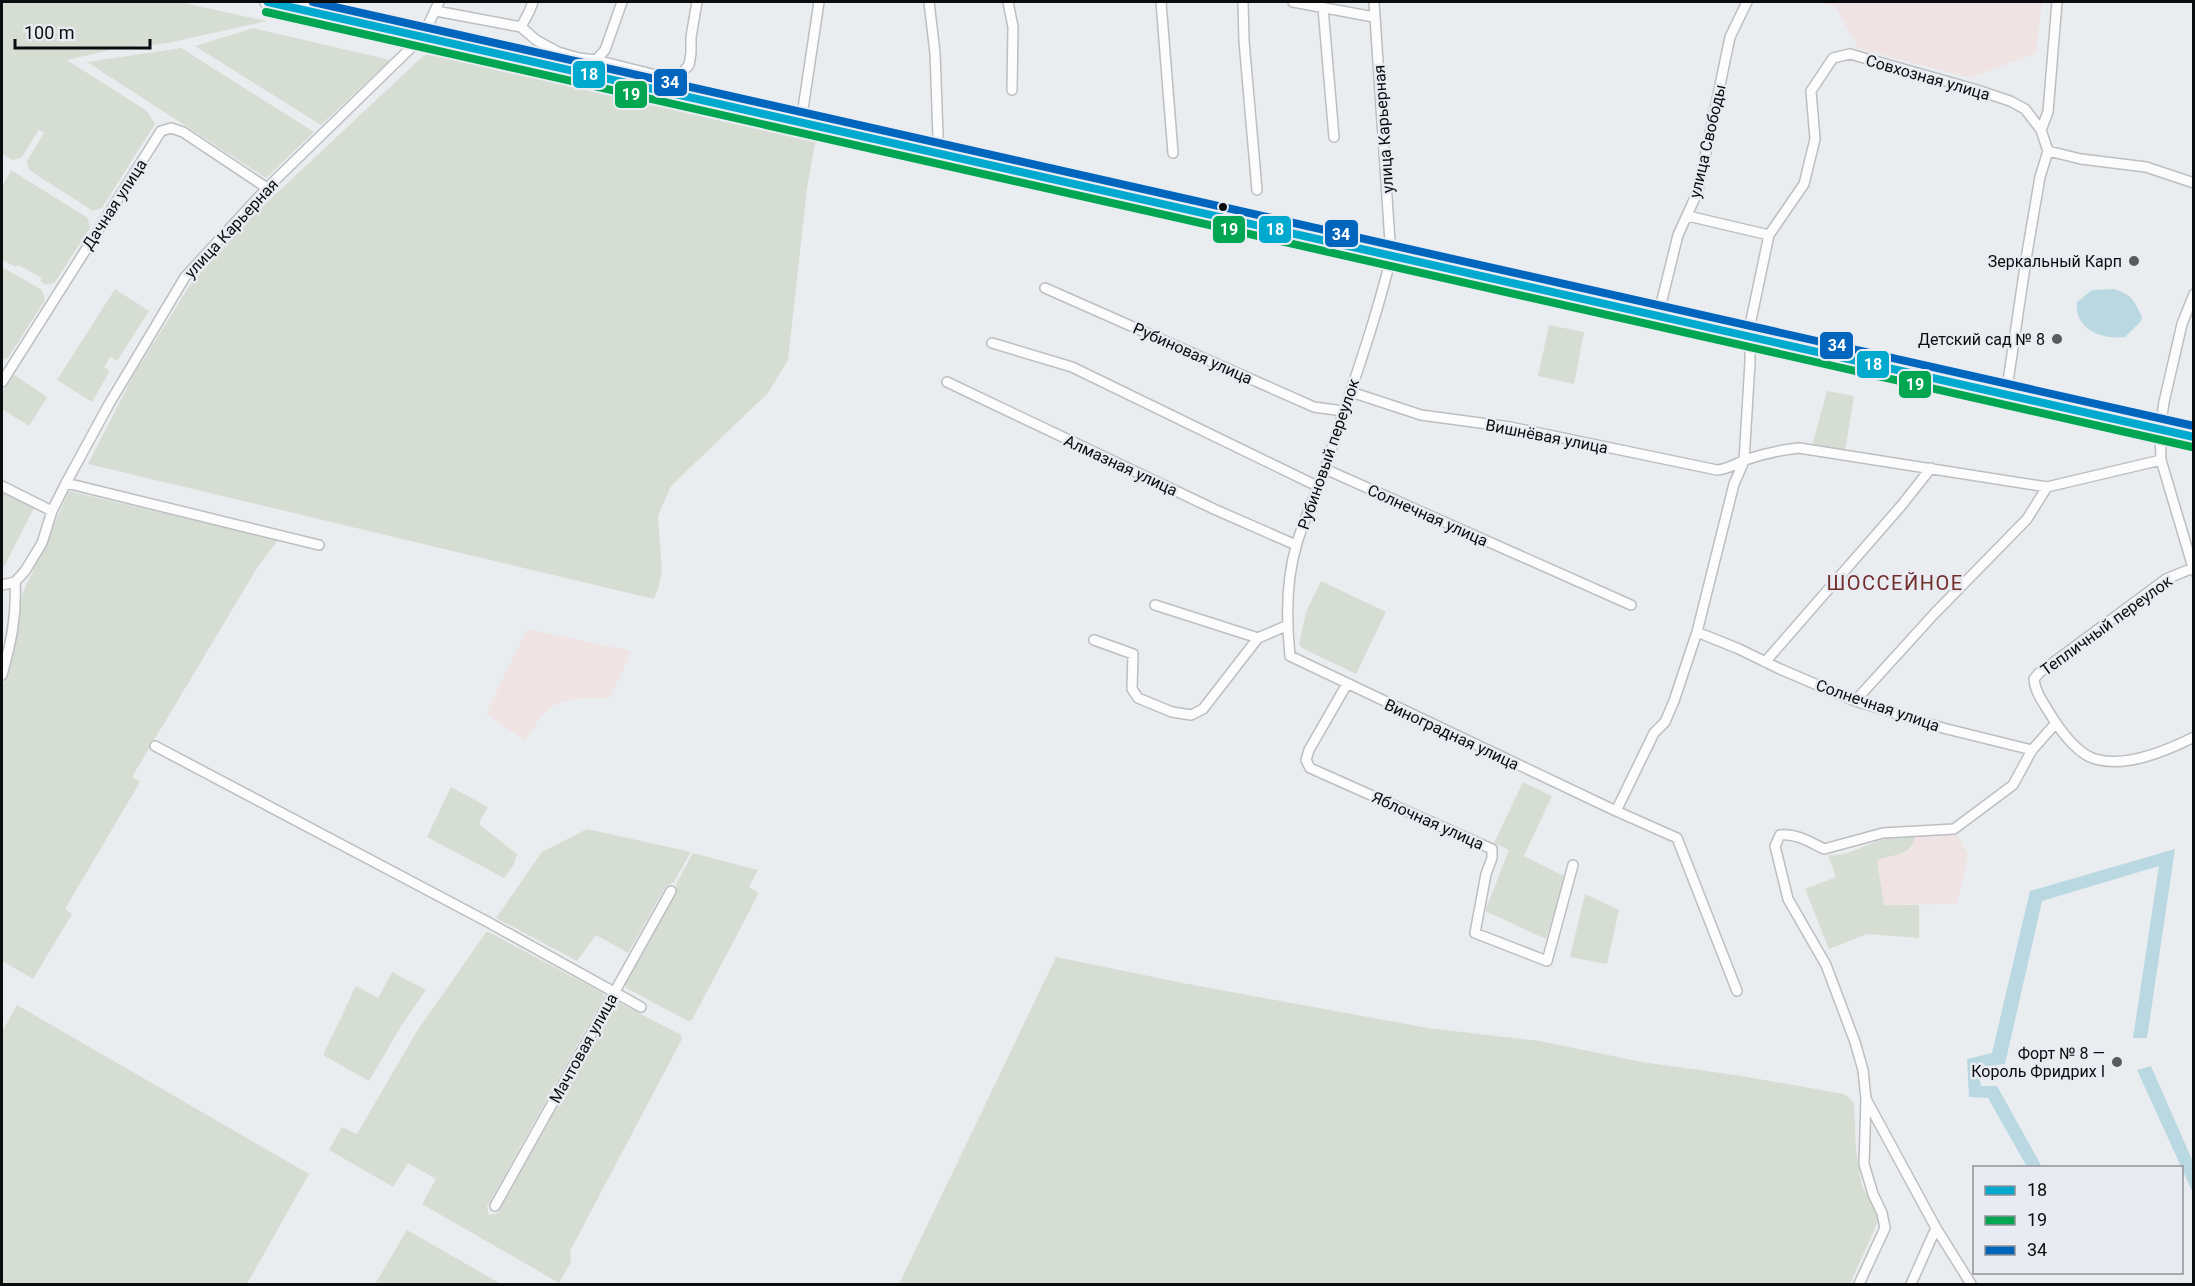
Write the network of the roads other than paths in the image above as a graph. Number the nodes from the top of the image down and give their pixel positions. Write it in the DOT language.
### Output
graph roads {
  1 [pos="268,2"];
  2 [pos="533,2"];
  3 [pos="622,2"];
  4 [pos="698,2"];
  5 [pos="819,2"];
  6 [pos="930,2"];
  7 [pos="1008,2"];
  8 [pos="1161,2"];
  9 [pos="1244,2"];
  10 [pos="1293,2"];
  11 [pos="1374,2"];
  12 [pos="1747,2"];
  13 [pos="2057,2"];
  14 [pos="1317,5"];
  15 [pos="437,6"];
  16 [pos="1374,16"];
  17 [pos="521,27"];
  18 [pos="423,36"];
  19 [pos="597,60"];
  20 [pos="1012,90"];
  21 [pos="801,122"];
  22 [pos="2041,130"];
  23 [pos="938,136"];
  24 [pos="1334,136"];
  25 [pos="2048,151"];
  26 [pos="1173,153"];
  27 [pos="2193,183"];
  28 [pos="267,189"];
  29 [pos="1257,190"];
  30 [pos="1688,216"];
  31 [pos="1769,235"];
  32 [pos="1391,256"];
  33 [pos="1046,288"];
  34 [pos="2193,294"];
  35 [pos="1658,316"];
  36 [pos="1750,337"];
  37 [pos="992,343"];
  38 [pos="2,382"];
  39 [pos="947,382"];
  40 [pos="1351,392"];
  41 [pos="2006,395"];
  42 [pos="1343,411"];
  43 [pos="2160,429"];
  44 [pos="2193,437"];
  45 [pos="1744,460"];
  46 [pos="2161,460"];
  47 [pos="1931,468"];
  48 [pos="1325,469"];
  49 [pos="66,483"];
  50 [pos="2,486"];
  51 [pos="1317,486"];
  52 [pos="2047,487"];
  53 [pos="52,511"];
  54 [pos="319,544"];
  55 [pos="1296,545"];
  56 [pos="2193,570"];
  57 [pos="15,582"];
  58 [pos="2,585"];
  59 [pos="1155,605"];
  60 [pos="1631,605"];
  61 [pos="1287,626"];
  62 [pos="1697,633"];
  63 [pos="1258,638"];
  64 [pos="1094,640"];
  65 [pos="1290,656"];
  66 [pos="1765,662"];
  67 [pos="2,675"];
  68 [pos="1347,684"];
  69 [pos="1855,701"];
  70 [pos="2056,723"];
  71 [pos="2193,737"];
  72 [pos="155,746"];
  73 [pos="2032,750"];
  74 [pos="1616,811"];
  75 [pos="1573,865"];
  76 [pos="670,891"];
  77 [pos="1737,991"];
  78 [pos="614,992"];
  79 [pos="641,1007"];
  80 [pos="1866,1099"];
  81 [pos="495,1206"];
  82 [pos="1936,1228"];
  83 [pos="1859,1284"];
  84 [pos="1911,1284"];
  85 [pos="1971,1284"];
  1 -- 18 [label="main road"];
  2 -- 17 [label="street"];
  3 -- 19 [label="street"];
  4 -- 19 [label="street"];
  5 -- 21 [label="street"];
  6 -- 23 [label="street"];
  7 -- 20 [label="street"];
  8 -- 26 [label="street"];
  9 -- 29 [label="street"];
  10 -- 14 [label="street"];
  11 -- 16 [label="street, улица Карьерная"];
  12 -- 30 [label="street, улица Свободы"];
  13 -- 22 [label="street"];
  14 -- 16 [label="street"];
  14 -- 24 [label="street"];
  15 -- 17 [label="street"];
  15 -- 18 [label="street, улица Карьерная"];
  16 -- 32 [label="street, улица Карьерная"];
  17 -- 19 [label="street"];
  18 -- 21 [label="main road"];
  18 -- 28 [label="street, улица Карьерная"];
  21 -- 32 [label="main road"];
  22 -- 25 [label="street, Совхозная улица"];
  22 -- 31 [label="street, Совхозная улица"];
  25 -- 27 [label="street"];
  25 -- 41 [label="street"];
  28 -- 38 [label="street, Дачная улица"];
  28 -- 49 [label="street, улица Карьерная"];
  30 -- 31 [label="street"];
  30 -- 35 [label="street, улица Свободы"];
  31 -- 36 [label="street, Совхозная улица"];
  32 -- 35 [label="main road"];
  32 -- 40 [label="street, Рубиновый переулок"];
  33 -- 42 [label="street, Рубиновая улица"];
  34 -- 43 [label="street"];
  35 -- 36 [label="main road"];
  36 -- 41 [label="main road"];
  36 -- 45 [label="street, Совхозная улица"];
  37 -- 51 [label="street"];
  39 -- 55 [label="street, Алмазная улица"];
  40 -- 42 [label="street, Рубиновый переулок"];
  40 -- 45 [label="street, Вишнёвая улица"];
  41 -- 43 [label="main road"];
  42 -- 48 [label="street, Рубиновый переулок"];
  43 -- 44 [label="main road"];
  43 -- 46 [label="street"];
  45 -- 47 [label="street, Вишнёвая улица"];
  45 -- 62 [label="street, Совхозная улица"];
  46 -- 52 [label="street"];
  46 -- 56 [label="street"];
  47 -- 52 [label="street, Вишнёвая улица"];
  47 -- 66 [label="street"];
  48 -- 51 [label="street, Рубиновый переулок"];
  48 -- 60 [label="street, Солнечная улица"];
  49 -- 53 [label="street, улица Карьерная"];
  49 -- 54 [label="street"];
  50 -- 53 [label="street"];
  51 -- 55 [label="street, Рубиновый переулок"];
  52 -- 69 [label="street"];
  53 -- 57 [label="street, улица Карьерная"];
  55 -- 61 [label="street, Рубиновый переулок"];
  56 -- 70 [label="street, Тепличный переулок"];
  57 -- 58 [label="street"];
  57 -- 67 [label="street"];
  59 -- 63 [label="street"];
  61 -- 63 [label="street"];
  61 -- 65 [label="street, Рубиновый переулок"];
  62 -- 66 [label="street, Солнечная улица"];
  62 -- 74 [label="street, Совхозная улица"];
  63 -- 64 [label="street"];
  65 -- 68 [label="street, Виноградная улица"];
  66 -- 69 [label="street, Солнечная улица"];
  68 -- 74 [label="street, Виноградная улица"];
  68 -- 75 [label="street, Яблочная улица"];
  69 -- 73 [label="street, Солнечная улица"];
  70 -- 71 [label="street, Тепличный переулок"];
  70 -- 73 [label="street"];
  72 -- 78 [label="street"];
  73 -- 80 [label="street"];
  74 -- 77 [label="street, Виноградная улица"];
  76 -- 78 [label="street, Мачтовая улица"];
  78 -- 79 [label="street"];
  78 -- 81 [label="street, Мачтовая улица"];
  80 -- 82 [label="street"];
  80 -- 83 [label="street"];
  82 -- 84 [label="street"];
  82 -- 85 [label="street"];
}
